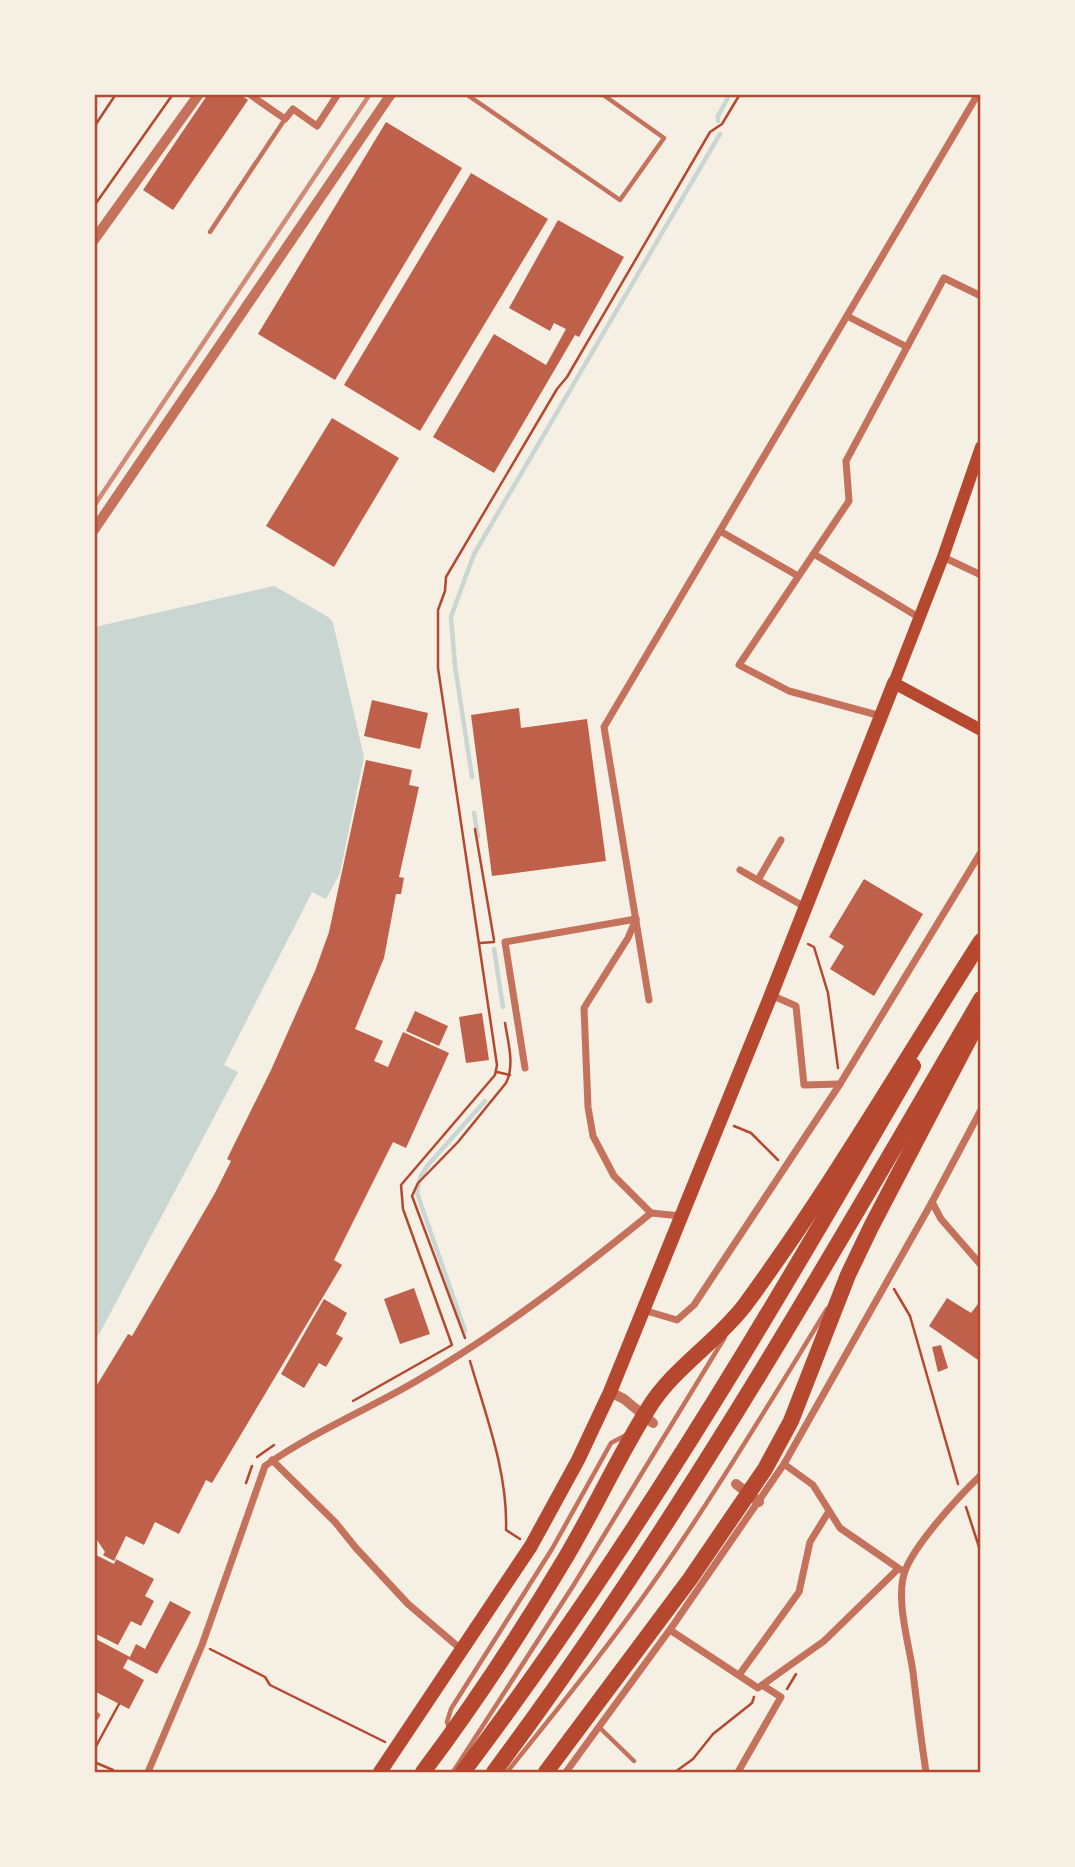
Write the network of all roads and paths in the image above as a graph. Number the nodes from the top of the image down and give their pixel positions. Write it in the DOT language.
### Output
graph roads {
  1 [pos="116,94"];
  2 [pos="173,94"];
  3 [pos="199,94"];
  4 [pos="249,94"];
  5 [pos="338,94"];
  6 [pos="391,94"];
  7 [pos="466,94"];
  8 [pos="602,94"];
  9 [pos="740,94"];
  10 [pos="978,95"];
  11 [pos="285,119"];
  12 [pos="94,127"];
  13 [pos="94,206"];
  14 [pos="210,232"];
  15 [pos="94,240"];
  16 [pos="981,296"];
  17 [pos="847,316"];
  18 [pos="907,347"];
  19 [pos="981,447"];
  20 [pos="94,530"];
  21 [pos="720,531"];
  22 [pos="814,554"];
  23 [pos="943,557"];
  24 [pos="981,575"];
  25 [pos="798,576"];
  26 [pos="920,618"];
  27 [pos="894,682"];
  28 [pos="881,717"];
  29 [pos="978,724"];
  30 [pos="475,829"];
  31 [pos="782,840"];
  32 [pos="981,852"];
  33 [pos="740,870"];
  34 [pos="758,880"];
  35 [pos="806,907"];
  36 [pos="636,919"];
  37 [pos="794,936"];
  38 [pos="981,941"];
  39 [pos="494,942"];
  40 [pos="505,942"];
  41 [pos="480,943"];
  42 [pos="981,950"];
  43 [pos="771,995"];
  44 [pos="981,999"];
  45 [pos="649,1000"];
  46 [pos="981,1018"];
  47 [pos="505,1020"];
  48 [pos="525,1068"];
  49 [pos="495,1071"];
  50 [pos="510,1075"];
  51 [pos="840,1084"];
  52 [pos="981,1110"];
  53 [pos="720,1120"];
  54 [pos="785,1167"];
  55 [pos="932,1202"];
  56 [pos="650,1213"];
  57 [pos="681,1216"];
  58 [pos="981,1265"];
  59 [pos="848,1275"];
  60 [pos="888,1280"];
  61 [pos="743,1307"];
  62 [pos="643,1310"];
  63 [pos="467,1350"];
  64 [pos="610,1392"];
  65 [pos="354,1401"];
  66 [pos="641,1413"];
  67 [pos="653,1423"];
  68 [pos="276,1444"];
  69 [pos="272,1460"];
  70 [pos="784,1464"];
  71 [pos="981,1475"];
  72 [pos="246,1483"];
  73 [pos="736,1484"];
  74 [pos="961,1493"];
  75 [pos="759,1502"];
  76 [pos="829,1511"];
  77 [pos="531,1546"];
  78 [pos="981,1553"];
  79 [pos="901,1571"];
  80 [pos="670,1630"];
  81 [pos="202,1645"];
  82 [pos="463,1650"];
  83 [pos="739,1675"];
  84 [pos="760,1686"];
  85 [pos="119,1704"];
  86 [pos="94,1713"];
  87 [pos="94,1721"];
  88 [pos="599,1727"];
  89 [pos="452,1734"];
  90 [pos="398,1748"];
  91 [pos="94,1750"];
  92 [pos="634,1760"];
  93 [pos="94,1762"];
  94 [pos="113,1770"];
  95 [pos="148,1773"];
  96 [pos="380,1773"];
  97 [pos="411,1773"];
  98 [pos="424,1773"];
  99 [pos="453,1773"];
  100 [pos="463,1773"];
  101 [pos="494,1773"];
  102 [pos="507,1773"];
  103 [pos="546,1773"];
  104 [pos="566,1773"];
  105 [pos="675,1773"];
  106 [pos="737,1773"];
  107 [pos="926,1773"];
  1 -- 12 [label="path"];
  2 -- 13 [label="path"];
  3 -- 15 [label="street"];
  4 -- 11 [label="street"];
  5 -- 11 [label="street"];
  6 -- 20 [label="street"];
  7 -- 8 [label="lane"];
  9 -- 41 [label="path"];
  10 -- 17 [label="street"];
  11 -- 14 [label="lane"];
  16 -- 18 [label="street"];
  17 -- 18 [label="street"];
  17 -- 21 [label="street"];
  18 -- 22 [label="street"];
  19 -- 23 [label="main road"];
  21 -- 25 [label="street"];
  21 -- 36 [label="street"];
  22 -- 25 [label="street"];
  22 -- 26 [label="street"];
  23 -- 24 [label="street"];
  23 -- 26 [label="main road"];
  25 -- 28 [label="street"];
  26 -- 27 [label="main road"];
  27 -- 28 [label="main road"];
  27 -- 29 [label="main road"];
  28 -- 35 [label="main road"];
  30 -- 39 [label="path"];
  31 -- 34 [label="street"];
  32 -- 51 [label="street"];
  33 -- 34 [label="street"];
  34 -- 35 [label="street"];
  35 -- 37 [label="main road"];
  36 -- 40 [label="street"];
  36 -- 45 [label="street"];
  36 -- 56 [label="street"];
  37 -- 43 [label="main road"];
  37 -- 51 [label="path"];
  38 -- 61 [label="highway"];
  39 -- 40 [label="path"];
  39 -- 41 [label="path"];
  40 -- 48 [label="street"];
  41 -- 49 [label="path"];
  42 -- 100 [label="highway"];
  43 -- 51 [label="street"];
  43 -- 53 [label="main road"];
  44 -- 101 [label="highway"];
  46 -- 59 [label="highway"];
  47 -- 50 [label="path"];
  49 -- 50 [label="path"];
  49 -- 65 [label="path"];
  50 -- 63 [label="path"];
  51 -- 54 [label="street"];
  52 -- 55 [label="street"];
  53 -- 54 [label="path"];
  53 -- 57 [label="main road"];
  54 -- 62 [label="street"];
  55 -- 58 [label="street"];
  55 -- 60 [label="street"];
  56 -- 57 [label="street"];
  56 -- 63 [label="street"];
  57 -- 62 [label="main road"];
  59 -- 102 [label="lane"];
  59 -- 103 [label="highway"];
  60 -- 70 [label="street"];
  60 -- 74 [label="path"];
  61 -- 89 [label="highway"];
  61 -- 99 [label="lane"];
  62 -- 64 [label="main road"];
  63 -- 69 [label="street"];
  63 -- 77 [label="path"];
  64 -- 66 [label="street"];
  64 -- 77 [label="main road"];
  66 -- 67 [label="street"];
  66 -- 89 [label="lane"];
  68 -- 72 [label="path"];
  69 -- 81 [label="street"];
  69 -- 82 [label="street"];
  70 -- 75 [label="street"];
  70 -- 76 [label="street"];
  71 -- 74 [label="street"];
  73 -- 75 [label="street"];
  74 -- 78 [label="path"];
  74 -- 79 [label="street"];
  75 -- 80 [label="street"];
  76 -- 79 [label="street"];
  76 -- 83 [label="street"];
  77 -- 82 [label="main road"];
  79 -- 84 [label="street"];
  79 -- 107 [label="street"];
  80 -- 83 [label="street"];
  80 -- 88 [label="street"];
  81 -- 90 [label="path"];
  81 -- 95 [label="street"];
  82 -- 90 [label="main road"];
  83 -- 84 [label="street"];
  84 -- 105 [label="path"];
  84 -- 106 [label="street"];
  85 -- 91 [label="path"];
  86 -- 87 [label="lane"];
  88 -- 92 [label="lane"];
  88 -- 104 [label="street"];
  89 -- 97 [label="highway"];
  89 -- 98 [label="highway"];
  90 -- 96 [label="main road"];
  93 -- 94 [label="path"];
}
